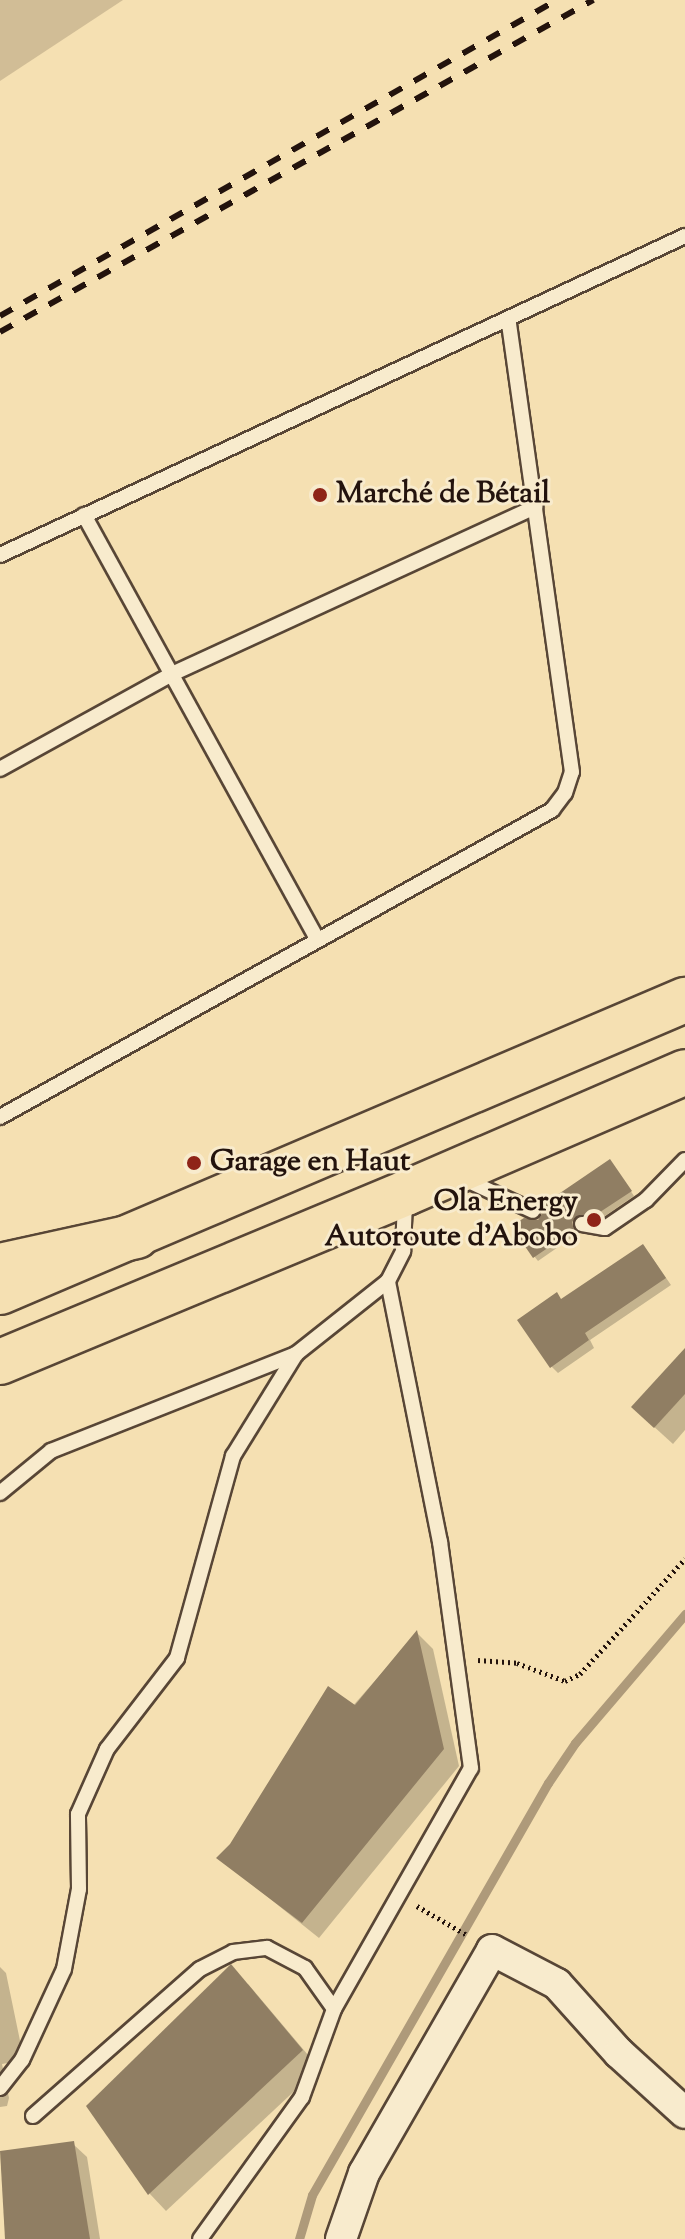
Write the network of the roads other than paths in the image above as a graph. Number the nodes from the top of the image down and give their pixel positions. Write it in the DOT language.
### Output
graph roads {
  1 [pos="685,236"];
  2 [pos="508,318"];
  3 [pos="535,507"];
  4 [pos="84,515"];
  5 [pos="0,555"];
  6 [pos="172,674"];
  7 [pos="0,769"];
  8 [pos="318,940"];
  9 [pos="685,1000"];
  10 [pos="685,1072"];
  11 [pos="0,1117"];
  12 [pos="685,1160"];
  13 [pos="451,1172"];
  14 [pos="406,1193"];
  15 [pos="533,1211"];
  16 [pos="582,1224"];
  17 [pos="137,1236"];
  18 [pos="0,1266"];
  19 [pos="388,1281"];
  20 [pos="0,1292"];
  21 [pos="296,1354"];
  22 [pos="0,1362"];
  23 [pos="0,1493"];
  24 [pos="334,2009"];
  25 [pos="0,2088"];
  26 [pos="685,2113"];
  27 [pos="33,2116"];
  28 [pos="200,2239"];
  29 [pos="341,2239"];
  1 -- 2 [label="lane"];
  2 -- 3 [label="lane"];
  2 -- 4 [label="lane"];
  3 -- 6 [label="lane"];
  3 -- 8 [label="lane"];
  4 -- 5 [label="lane"];
  4 -- 6 [label="lane"];
  6 -- 7 [label="lane"];
  6 -- 8 [label="lane"];
  8 -- 11 [label="lane"];
  9 -- 17 [label="main road"];
  10 -- 13 [label="main road"];
  12 -- 16 [label="lane"];
  13 -- 14 [label="main road"];
  13 -- 15 [label="lane"];
  14 -- 19 [label="lane"];
  14 -- 22 [label="main road"];
  17 -- 18 [label="main road"];
  17 -- 20 [label="main road"];
  19 -- 21 [label="lane"];
  19 -- 24 [label="lane"];
  21 -- 23 [label="lane"];
  21 -- 25 [label="lane"];
  24 -- 27 [label="lane"];
  24 -- 28 [label="lane"];
  26 -- 29 [label="street"];
}
